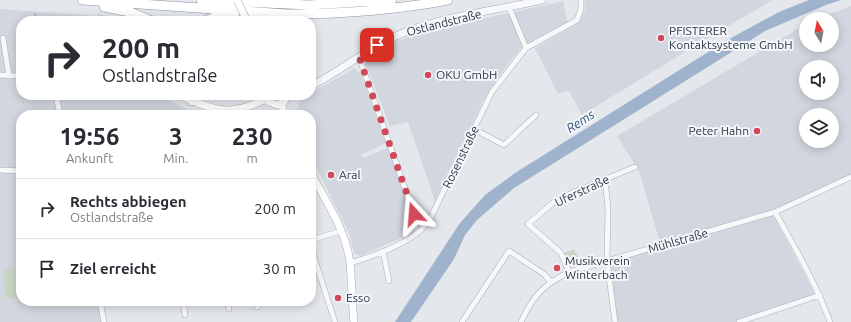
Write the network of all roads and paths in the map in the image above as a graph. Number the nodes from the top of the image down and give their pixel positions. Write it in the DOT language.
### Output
graph roads {
  1 [pos="82,0"];
  2 [pos="202,0"];
  3 [pos="237,0"];
  4 [pos="392,0"];
  5 [pos="448,0"];
  6 [pos="542,0"];
  7 [pos="581,0"];
  8 [pos="94,1"];
  9 [pos="509,7"];
  10 [pos="287,14"];
  11 [pos="140,16"];
  12 [pos="223,16"];
  13 [pos="245,16"];
  14 [pos="252,16"];
  15 [pos="281,16"];
  16 [pos="3,38"];
  17 [pos="526,48"];
  18 [pos="359,57"];
  19 [pos="0,75"];
  20 [pos="9,76"];
  21 [pos="16,76"];
  22 [pos="316,83"];
  23 [pos="57,100"];
  24 [pos="193,100"];
  25 [pos="260,100"];
  26 [pos="268,100"];
  27 [pos="286,100"];
  28 [pos="281,104"];
  29 [pos="59,110"];
  30 [pos="223,110"];
  31 [pos="233,110"];
  32 [pos="283,110"];
  33 [pos="536,115"];
  34 [pos="474,129"];
  35 [pos="635,167"];
  36 [pos="0,170"];
  37 [pos="16,171"];
  38 [pos="851,177"];
  39 [pos="605,180"];
  40 [pos="316,183"];
  41 [pos="775,212"];
  42 [pos="424,227"];
  43 [pos="341,231"];
  44 [pos="316,238"];
  45 [pos="383,251"];
  46 [pos="607,261"];
  47 [pos="316,263"];
  48 [pos="350,263"];
  49 [pos="569,272"];
  50 [pos="389,281"];
  51 [pos="550,281"];
  52 [pos="820,295"];
  53 [pos="101,306"];
  54 [pos="184,306"];
  55 [pos="228,306"];
  56 [pos="229,309"];
  57 [pos="185,315"];
  58 [pos="104,322"];
  59 [pos="335,322"];
  60 [pos="354,322"];
  61 [pos="462,322"];
  62 [pos="521,322"];
  63 [pos="616,322"];
  64 [pos="739,322"];
  65 [pos="830,322"];
  1 -- 8 [label="highway"];
  2 -- 4 [label="highway"];
  3 -- 13 [label="main road, bridge"];
  5 -- 10 [label="highway"];
  6 -- 9 [label="street, Ostlandstraße"];
  7 -- 17 [label="street, Rosenstraße"];
  8 -- 10 [label="highway"];
  8 -- 11 [label="highway"];
  9 -- 17 [label="street"];
  9 -- 18 [label="street, Ostlandstraße"];
  10 -- 15 [label="highway"];
  12 -- 14 [label="highway"];
  16 -- 20 [label="street"];
  17 -- 34 [label="street, Rosenstraße"];
  18 -- 22 [label="street, Ostlandstraße"];
  18 -- 42 [label="street"];
  19 -- 20 [label="street"];
  20 -- 21 [label="street"];
  23 -- 29 [label="street"];
  24 -- 30 [label="main road"];
  25 -- 31 [label="main road"];
  26 -- 28 [label="main road"];
  27 -- 28 [label="main road"];
  28 -- 32 [label="main road"];
  33 -- 34 [label="street"];
  34 -- 42 [label="street, Rosenstraße"];
  35 -- 39 [label="street, Uferstraße"];
  36 -- 37 [label="street"];
  38 -- 41 [label="street, Mühlstraße"];
  39 -- 46 [label="street"];
  39 -- 49 [label="street, Uferstraße"];
  40 -- 43 [label="main road"];
  41 -- 46 [label="street, Mühlstraße"];
  41 -- 52 [label="street"];
  42 -- 45 [label="street, Rosenstraße"];
  43 -- 44 [label="street"];
  43 -- 48 [label="main road"];
  45 -- 48 [label="street, Rosenstraße"];
  45 -- 50 [label="street"];
  46 -- 49 [label="street, Mühlstraße"];
  46 -- 63 [label="street"];
  47 -- 59 [label="street"];
  48 -- 60 [label="main road"];
  49 -- 51 [label="street, Mühlstraße"];
  51 -- 61 [label="street"];
  51 -- 62 [label="street, Mühlstraße"];
  52 -- 64 [label="street"];
  52 -- 65 [label="street"];
  53 -- 58 [label="street"];
  54 -- 57 [label="street"];
  55 -- 56 [label="street"];
}
